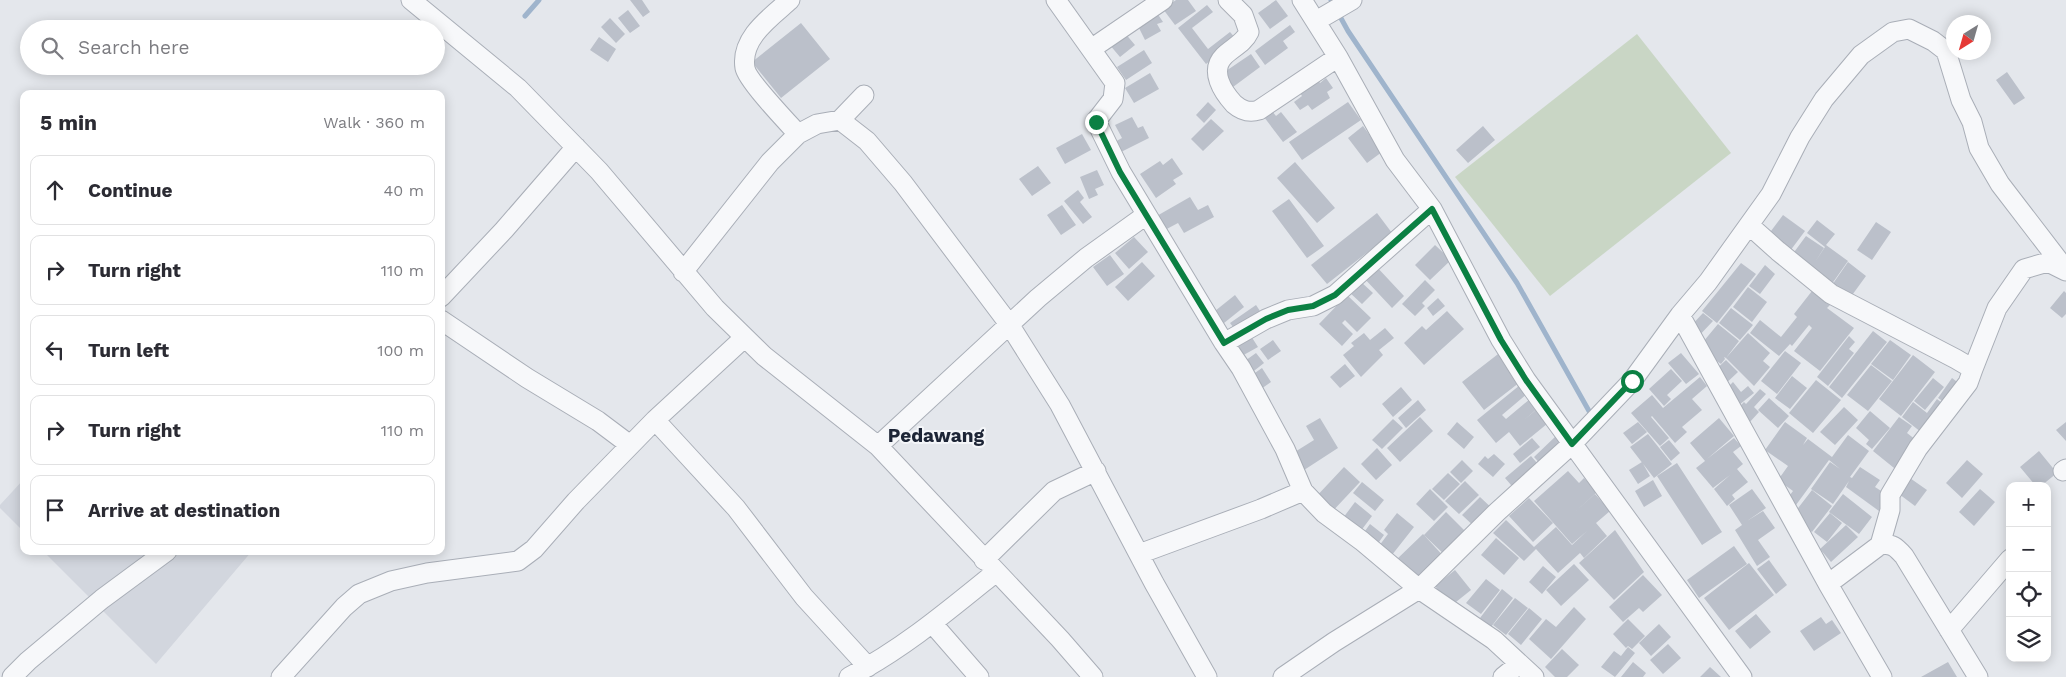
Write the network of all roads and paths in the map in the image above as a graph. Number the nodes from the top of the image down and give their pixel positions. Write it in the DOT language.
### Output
graph roads {
  1 [pos="411,0"];
  2 [pos="790,0"];
  3 [pos="1056,0"];
  4 [pos="1163,0"];
  5 [pos="1228,0"];
  6 [pos="1302,0"];
  7 [pos="1349,3"];
  8 [pos="1321,19"];
  9 [pos="435,20"];
  10 [pos="445,28"];
  11 [pos="1091,49"];
  12 [pos="1338,57"];
  13 [pos="864,95"];
  14 [pos="840,120"];
  15 [pos="798,134"];
  16 [pos="576,147"];
  17 [pos="1432,209"];
  18 [pos="1146,215"];
  19 [pos="1749,225"];
  20 [pos="2063,261"];
  21 [pos="683,272"];
  22 [pos="445,293"];
  23 [pos="1680,315"];
  24 [pos="445,323"];
  25 [pos="1009,324"];
  26 [pos="744,338"];
  27 [pos="1224,343"];
  28 [pos="1973,369"];
  29 [pos="655,420"];
  30 [pos="1572,444"];
  31 [pos="630,445"];
  32 [pos="878,446"];
  33 [pos="1096,471"];
  34 [pos="1303,491"];
  35 [pos="1880,545"];
  36 [pos="1139,554"];
  37 [pos="162,555"];
  38 [pos="2006,565"];
  39 [pos="990,566"];
  40 [pos="1828,584"];
  41 [pos="1419,589"];
  42 [pos="932,623"];
  43 [pos="1949,630"];
  44 [pos="1519,664"];
  45 [pos="868,667"];
  46 [pos="12,677"];
  47 [pos="282,677"];
  48 [pos="849,677"];
  49 [pos="979,677"];
  50 [pos="1093,677"];
  51 [pos="1207,677"];
  52 [pos="1283,677"];
  53 [pos="1503,677"];
  54 [pos="1534,677"];
  55 [pos="1742,677"];
  56 [pos="1882,677"];
  57 [pos="1978,677"];
  1 -- 9 [label="street"];
  2 -- 15 [label="street"];
  3 -- 11 [label="street"];
  4 -- 11 [label="street"];
  5 -- 12 [label="street"];
  6 -- 8 [label="street"];
  7 -- 8 [label="street"];
  8 -- 12 [label="street"];
  10 -- 16 [label="street"];
  11 -- 18 [label="street"];
  12 -- 17 [label="street"];
  13 -- 14 [label="street"];
  14 -- 15 [label="street"];
  14 -- 25 [label="street"];
  15 -- 21 [label="street"];
  16 -- 21 [label="street"];
  16 -- 22 [label="street"];
  17 -- 27 [label="street"];
  17 -- 30 [label="street"];
  18 -- 25 [label="street"];
  18 -- 27 [label="street"];
  19 -- 20 [label="street"];
  19 -- 23 [label="street"];
  19 -- 28 [label="street"];
  20 -- 28 [label="street"];
  21 -- 26 [label="street"];
  23 -- 30 [label="street"];
  23 -- 40 [label="street"];
  24 -- 31 [label="street"];
  25 -- 32 [label="street"];
  25 -- 33 [label="street"];
  26 -- 29 [label="street"];
  26 -- 32 [label="street"];
  27 -- 34 [label="street"];
  28 -- 35 [label="street"];
  29 -- 31 [label="street"];
  29 -- 45 [label="street"];
  30 -- 41 [label="street"];
  30 -- 55 [label="street"];
  31 -- 47 [label="street"];
  32 -- 39 [label="street"];
  33 -- 36 [label="street"];
  33 -- 39 [label="street"];
  34 -- 36 [label="street"];
  34 -- 41 [label="street"];
  35 -- 40 [label="street"];
  35 -- 43 [label="street"];
  36 -- 51 [label="street"];
  37 -- 46 [label="street"];
  38 -- 43 [label="street"];
  39 -- 42 [label="street"];
  39 -- 50 [label="street"];
  40 -- 56 [label="street"];
  41 -- 44 [label="street"];
  41 -- 52 [label="street"];
  42 -- 45 [label="street"];
  42 -- 49 [label="street"];
  43 -- 57 [label="street"];
  44 -- 53 [label="street"];
  44 -- 54 [label="street"];
  45 -- 48 [label="street"];
}
